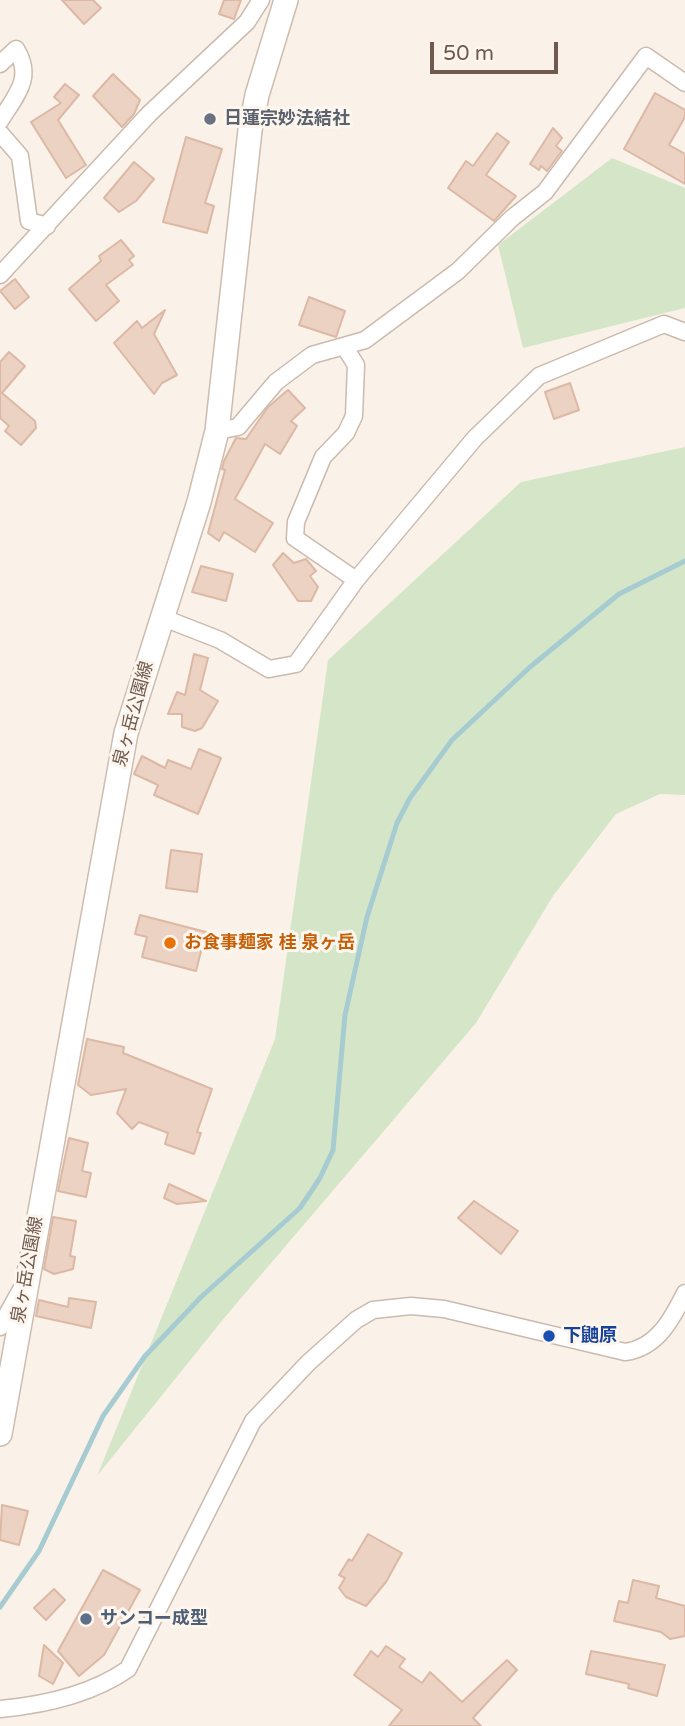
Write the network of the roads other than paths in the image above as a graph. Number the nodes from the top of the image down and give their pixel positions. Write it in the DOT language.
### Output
graph roads {
  1 [pos="261,0"];
  2 [pos="286,0"];
  3 [pos="0,64"];
  4 [pos="685,83"];
  5 [pos="0,121"];
  6 [pos="0,133"];
  7 [pos="47,226"];
  8 [pos="0,275"];
  9 [pos="685,332"];
  10 [pos="344,346"];
  11 [pos="217,431"];
  12 [pos="356,580"];
  13 [pos="161,617"];
  14 [pos="26,1281"];
  15 [pos="685,1293"];
  16 [pos="0,1327"];
  17 [pos="0,1434"];
  18 [pos="0,1709"];
  1 -- 7 [label="street"];
  2 -- 11 [label="main road, 泉ヶ岳公園線"];
  3 -- 5 [label="street"];
  4 -- 10 [label="street"];
  6 -- 7 [label="street"];
  7 -- 8 [label="street"];
  9 -- 12 [label="street"];
  10 -- 11 [label="street"];
  10 -- 12 [label="street"];
  11 -- 13 [label="main road, 泉ヶ岳公園線"];
  12 -- 13 [label="street"];
  13 -- 14 [label="main road, 泉ヶ岳公園線"];
  14 -- 16 [label="street"];
  14 -- 17 [label="main road, 泉ヶ岳公園線"];
  15 -- 18 [label="street"];
}
